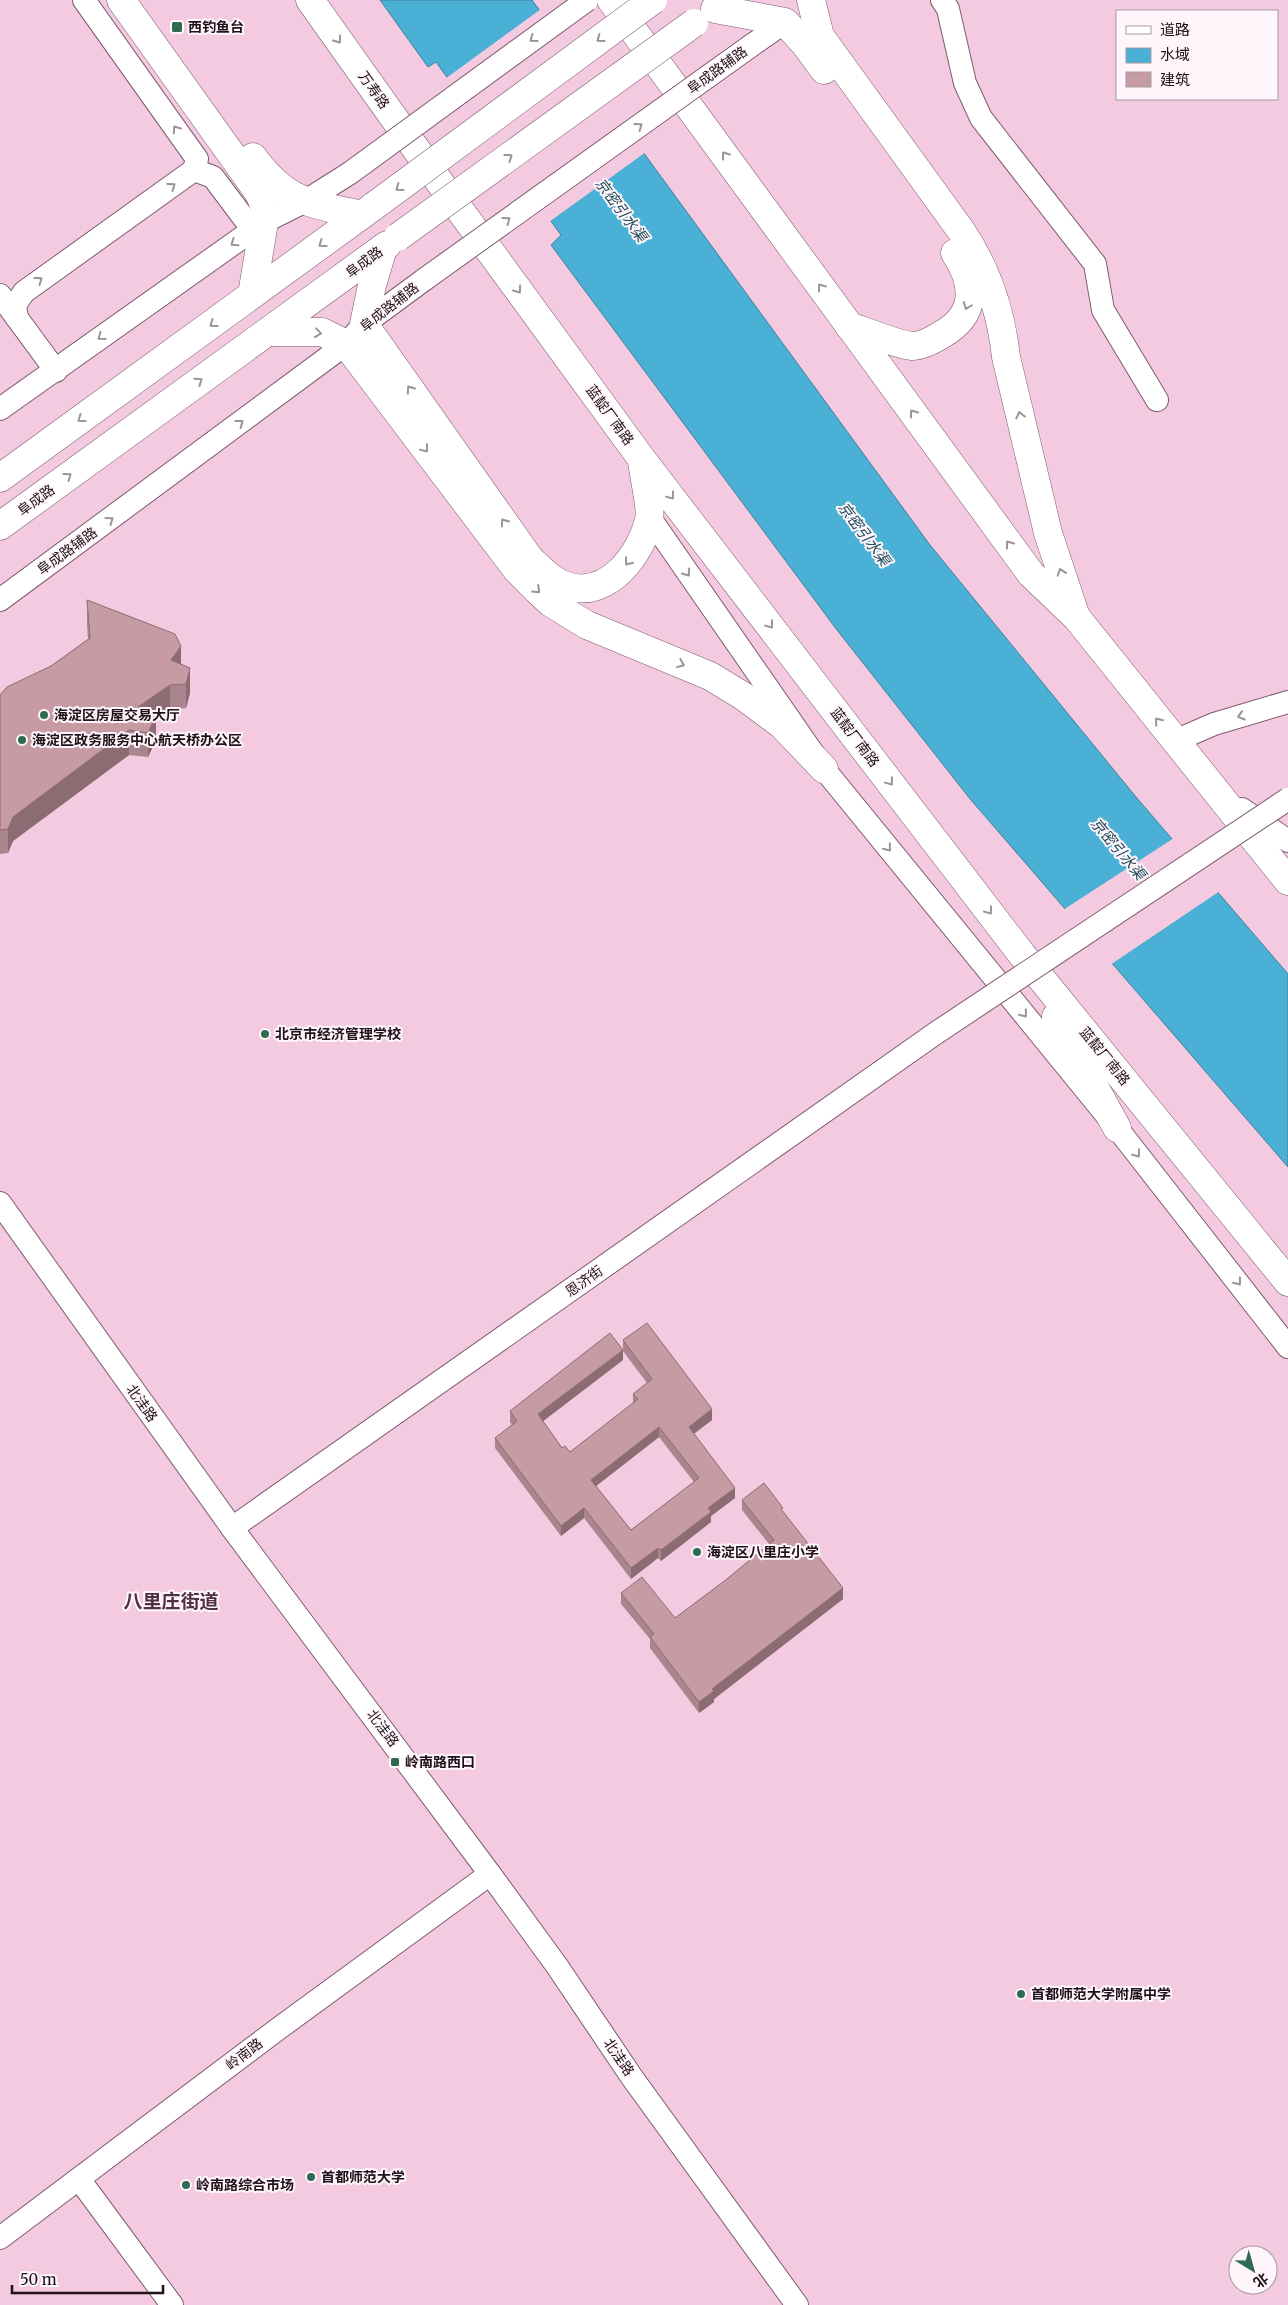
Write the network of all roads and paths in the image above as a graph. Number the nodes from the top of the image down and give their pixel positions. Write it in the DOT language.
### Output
graph roads {
  1 [pos="84,0"];
  2 [pos="121,0"];
  3 [pos="135,0"];
  4 [pos="310,0"];
  5 [pos="587,0"];
  6 [pos="611,0"];
  7 [pos="653,0"];
  8 [pos="811,0"];
  9 [pos="942,0"];
  10 [pos="712,11"];
  11 [pos="785,22"];
  12 [pos="194,170"];
  13 [pos="438,180"];
  14 [pos="304,202"];
  15 [pos="368,211"];
  16 [pos="263,223"];
  17 [pos="391,242"];
  18 [pos="0,294"];
  19 [pos="252,295"];
  20 [pos="17,318"];
  21 [pos="849,326"];
  22 [pos="269,332"];
  23 [pos="355,334"];
  24 [pos="56,370"];
  25 [pos="1157,400"];
  26 [pos="0,410"];
  27 [pos="641,458"];
  28 [pos="0,478"];
  29 [pos="650,518"];
  30 [pos="0,526"];
  31 [pos="0,600"];
  32 [pos="1077,618"];
  33 [pos="1288,702"];
  34 [pos="1175,741"];
  35 [pos="824,769"];
  36 [pos="1219,793"];
  37 [pos="1288,799"];
  38 [pos="1288,841"];
  39 [pos="1288,881"];
  40 [pos="1023,956"];
  41 [pos="1117,1128"];
  42 [pos="0,1203"];
  43 [pos="1288,1282"];
  44 [pos="1288,1347"];
  45 [pos="232,1528"];
  46 [pos="490,1874"];
  47 [pos="79,2179"];
  48 [pos="0,2238"];
  49 [pos="172,2305"];
  50 [pos="797,2305"];
  12 -- 1 [label="street, one-way"];
  2 -- 16 [label="highway"];
  3 -- 14 [label="highway"];
  4 -- 13 [label="highway, 万寿路, one-way"];
  5 -- 14 [label="street, one-way, bridge"];
  21 -- 6 [label="highway, one-way"];
  7 -- 15 [label="highway, one-way, bridge"];
  32 -- 8 [label="highway, one-way"];
  9 -- 25 [label="street"];
  10 -- 11 [label="highway"];
  17 -- 10 [label="highway, 阜成路, one-way, bridge"];
  11 -- 21 [label="highway, one-way"];
  23 -- 11 [label="street, 阜成路辅路, one-way, bridge"];
  12 -- 16 [label="street"];
  20 -- 12 [label="street, one-way"];
  13 -- 27 [label="highway, 蓝靛厂南路, one-way"];
  14 -- 15 [label="highway"];
  14 -- 16 [label="street"];
  15 -- 19 [label="highway, one-way"];
  16 -- 19 [label="highway"];
  16 -- 24 [label="street, one-way"];
  17 -- 22 [label="highway, 阜成路"];
  17 -- 23 [label="highway"];
  18 -- 20 [label="street"];
  19 -- 28 [label="highway, one-way"];
  20 -- 24 [label="street"];
  32 -- 21 [label="highway, one-way"];
  22 -- 23 [label="highway, one-way"];
  30 -- 22 [label="highway, 阜成路, one-way"];
  29 -- 23 [label="highway, one-way"];
  31 -- 23 [label="street, 阜成路辅路, one-way"];
  23 -- 35 [label="highway, one-way"];
  24 -- 26 [label="street"];
  27 -- 29 [label="highway"];
  27 -- 40 [label="highway, 蓝靛厂南路, one-way"];
  29 -- 35 [label="street, one-way"];
  34 -- 32 [label="highway, one-way"];
  33 -- 34 [label="street, one-way"];
  34 -- 36 [label="highway"];
  35 -- 41 [label="street, one-way"];
  36 -- 38 [label="street"];
  36 -- 39 [label="highway"];
  37 -- 45 [label="street, 恩济街, bridge"];
  40 -- 41 [label="highway"];
  40 -- 43 [label="highway, 蓝靛厂南路"];
  41 -- 44 [label="street, one-way"];
  42 -- 45 [label="street, 北洼路"];
  45 -- 46 [label="street, 北洼路"];
  46 -- 47 [label="street, 岭南路"];
  46 -- 50 [label="street, 北洼路"];
  47 -- 48 [label="street, 岭南路"];
  47 -- 49 [label="street"];
}
